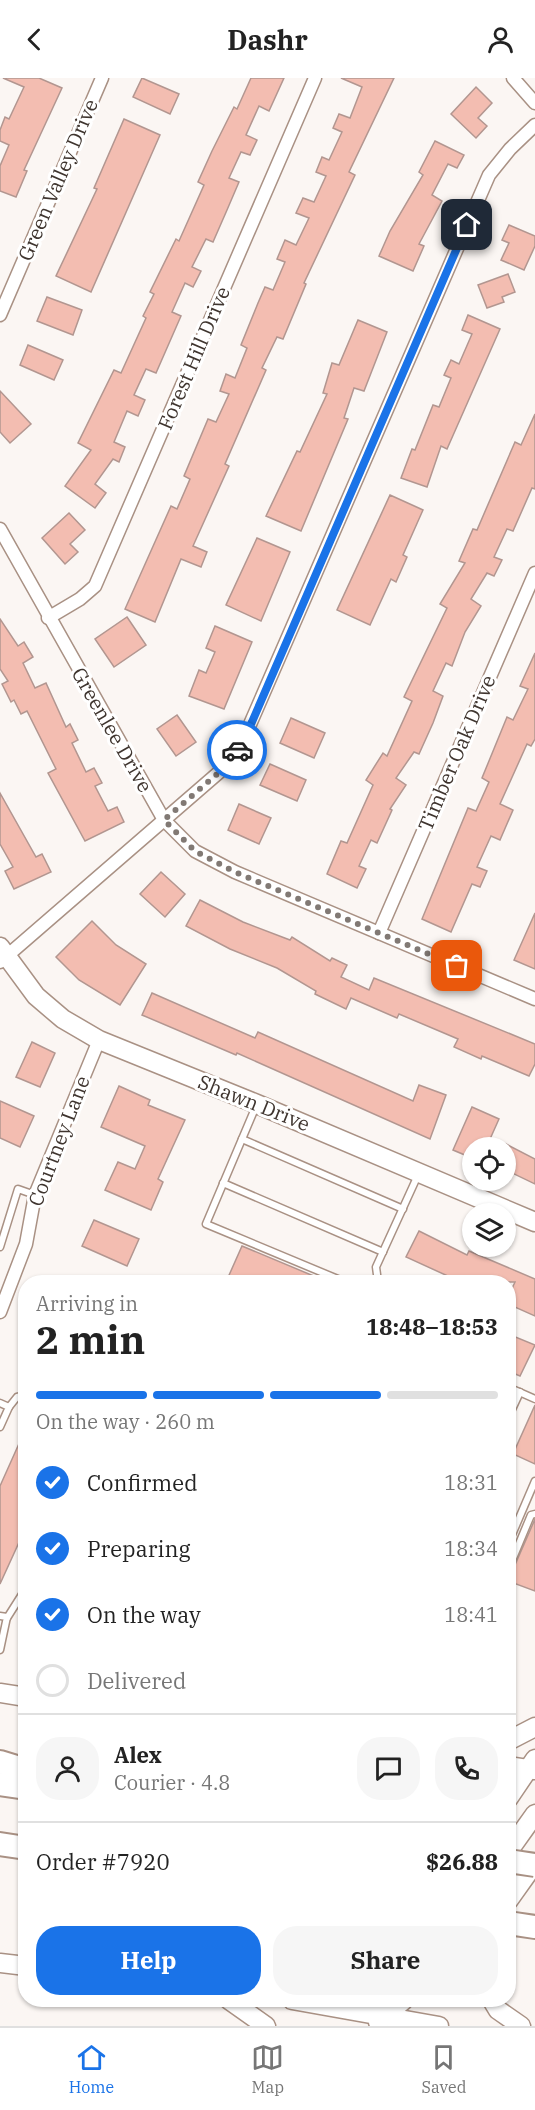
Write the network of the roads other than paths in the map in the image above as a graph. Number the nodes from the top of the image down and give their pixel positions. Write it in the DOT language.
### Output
graph roads {
  1 [pos="102,78"];
  2 [pos="315,78"];
  3 [pos="513,78"];
  4 [pos="535,103"];
  5 [pos="535,125"];
  6 [pos="0,315"];
  7 [pos="0,529"];
  8 [pos="535,573"];
  9 [pos="48,618"];
  10 [pos="164,820"];
  11 [pos="379,933"];
  12 [pos="2,956"];
  13 [pos="535,999"];
  14 [pos="99,1040"];
  15 [pos="257,1104"];
  16 [pos="242,1139"];
  17 [pos="419,1173"];
  18 [pos="223,1183"];
  19 [pos="35,1195"];
  20 [pos="403,1209"];
  21 [pos="535,1222"];
  22 [pos="0,1247"];
  23 [pos="383,1252"];
  24 [pos="328,1275"];
  25 [pos="377,1275"];
  26 [pos="1,1309"];
  27 [pos="516,1391"];
  28 [pos="520,1392"];
  29 [pos="18,1397"];
  30 [pos="535,1399"];
  31 [pos="516,1401"];
  32 [pos="0,1403"];
  33 [pos="9,1407"];
  34 [pos="0,1427"];
  35 [pos="535,1481"];
  36 [pos="535,1506"];
  37 [pos="533,1514"];
  38 [pos="516,1525"];
  39 [pos="516,1552"];
  40 [pos="18,1599"];
  41 [pos="4,1617"];
  42 [pos="0,1650"];
  43 [pos="0,1693"];
  44 [pos="18,1696"];
  45 [pos="535,1727"];
  46 [pos="516,1737"];
  47 [pos="0,1762"];
  48 [pos="516,1766"];
  49 [pos="533,1766"];
  50 [pos="18,1768"];
  51 [pos="0,1784"];
  52 [pos="18,1787"];
  53 [pos="516,1788"];
  54 [pos="535,1814"];
  55 [pos="516,1841"];
  56 [pos="0,1844"];
  57 [pos="18,1847"];
  58 [pos="516,1862"];
  59 [pos="535,1864"];
  60 [pos="516,1890"];
  61 [pos="516,1924"];
  62 [pos="535,1927"];
  63 [pos="0,1963"];
  64 [pos="18,1965"];
  65 [pos="239,2007"];
  66 [pos="336,2007"];
  67 [pos="496,2007"];
  68 [pos="380,2014"];
  69 [pos="266,2026"];
  70 [pos="439,2026"];
  71 [pos="521,2026"];
  1 -- 6 [label="street, Green Valley Drive"];
  2 -- 9 [label="street, Forest Hill Drive"];
  3 -- 4 [label="street"];
  5 -- 10 [label="street"];
  7 -- 9 [label="street, Greenlee Drive"];
  8 -- 11 [label="street, Timber Oak Drive"];
  9 -- 10 [label="street, Greenlee Drive"];
  10 -- 11 [label="street, Greenlee Drive"];
  10 -- 12 [label="street"];
  11 -- 13 [label="street, Greenlee Drive"];
  12 -- 14 [label="street, Shawn Drive"];
  14 -- 15 [label="street, Shawn Drive"];
  14 -- 19 [label="street, Courtney Lane"];
  15 -- 16 [label="lane"];
  15 -- 17 [label="street, Shawn Drive"];
  16 -- 18 [label="lane"];
  16 -- 20 [label="lane"];
  17 -- 20 [label="lane"];
  17 -- 21 [label="street, Shawn Drive"];
  18 -- 23 [label="lane"];
  18 -- 24 [label="lane"];
  19 -- 22 [label="lane"];
  19 -- 26 [label="street, Courtney Lane"];
  20 -- 23 [label="lane"];
  23 -- 25 [label="lane"];
  27 -- 28 [label="lane"];
  28 -- 30 [label="lane"];
  28 -- 31 [label="lane"];
  29 -- 33 [label="lane"];
  32 -- 33 [label="lane"];
  33 -- 34 [label="lane"];
  35 -- 38 [label="lane"];
  36 -- 37 [label="lane"];
  37 -- 39 [label="lane"];
  40 -- 41 [label="lane"];
  41 -- 42 [label="lane"];
  43 -- 44 [label="street"];
  45 -- 46 [label="street"];
  47 -- 50 [label="highway"];
  48 -- 49 [label="street"];
  49 -- 53 [label="street"];
  51 -- 52 [label="highway"];
  54 -- 55 [label="street"];
  56 -- 57 [label="highway"];
  58 -- 59 [label="highway, bridge"];
  59 -- 60 [label="street"];
  61 -- 62 [label="highway"];
  63 -- 64 [label="street"];
  65 -- 69 [label="street"];
  66 -- 68 [label="street"];
  67 -- 71 [label="street"];
  68 -- 70 [label="street"];
}
